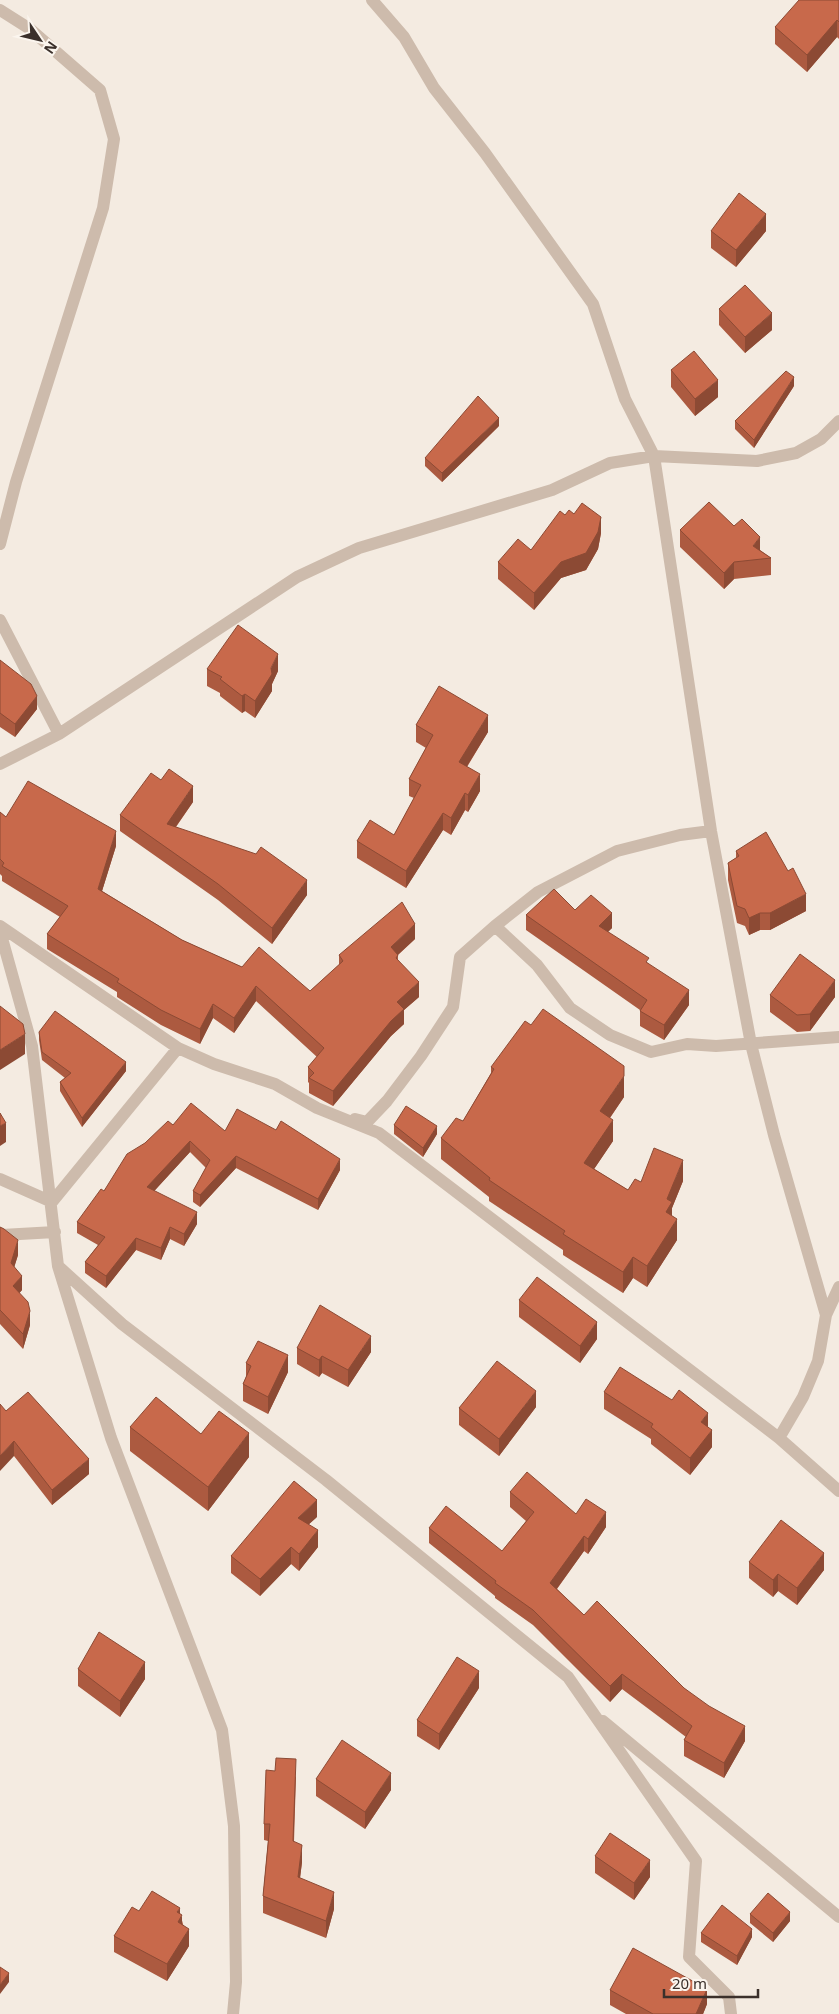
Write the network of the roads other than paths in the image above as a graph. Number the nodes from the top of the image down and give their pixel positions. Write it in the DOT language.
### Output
graph roads {
  1 [pos="372,0"];
  2 [pos="0,10"];
  3 [pos="839,421"];
  4 [pos="654,456"];
  5 [pos="0,544"];
  6 [pos="0,620"];
  7 [pos="59,734"];
  8 [pos="0,763"];
  9 [pos="711,831"];
  10 [pos="0,926"];
  11 [pos="495,926"];
  12 [pos="0,931"];
  13 [pos="839,1037"];
  14 [pos="751,1044"];
  15 [pos="178,1048"];
  16 [pos="317,1108"];
  17 [pos="0,1178"];
  18 [pos="52,1202"];
  19 [pos="55,1232"];
  20 [pos="0,1233"];
  21 [pos="58,1266"];
  22 [pos="839,1287"];
  23 [pos="826,1315"];
  24 [pos="779,1438"];
  25 [pos="839,1491"];
  26 [pos="590,1710"];
  27 [pos="839,1917"];
  28 [pos="233,2014"];
  29 [pos="731,2014"];
  1 -- 4 [label="street"];
  2 -- 5 [label="street"];
  3 -- 4 [label="street"];
  4 -- 7 [label="street"];
  4 -- 9 [label="street"];
  6 -- 7 [label="street"];
  7 -- 8 [label="street"];
  9 -- 11 [label="street"];
  9 -- 14 [label="street"];
  10 -- 15 [label="street"];
  11 -- 14 [label="street"];
  11 -- 16 [label="street"];
  12 -- 18 [label="street"];
  13 -- 14 [label="street"];
  14 -- 23 [label="street"];
  15 -- 16 [label="street"];
  15 -- 18 [label="street"];
  16 -- 24 [label="street"];
  17 -- 18 [label="street"];
  18 -- 19 [label="street"];
  19 -- 20 [label="street"];
  19 -- 21 [label="street"];
  21 -- 26 [label="street"];
  21 -- 28 [label="street"];
  22 -- 23 [label="street"];
  23 -- 24 [label="street"];
  24 -- 25 [label="street"];
  26 -- 27 [label="street"];
  26 -- 29 [label="street"];
}
